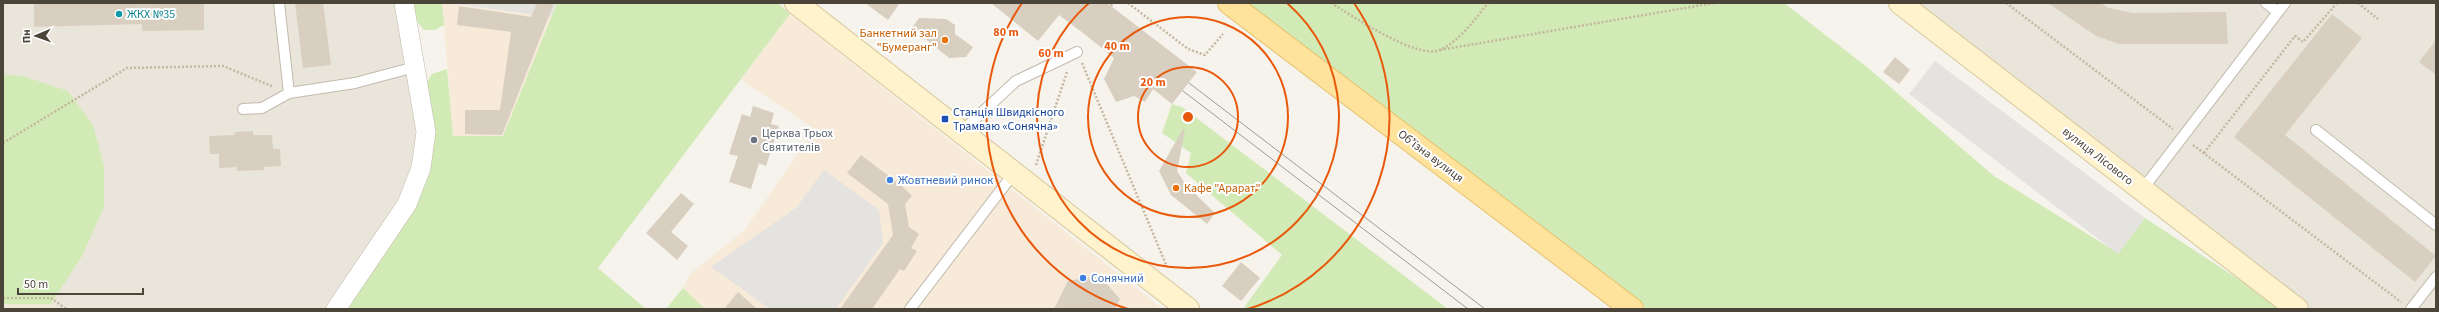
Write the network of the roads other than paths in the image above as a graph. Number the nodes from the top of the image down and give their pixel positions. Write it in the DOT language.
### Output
graph roads {
  1 [pos="279,3"];
  2 [pos="404,3"];
  3 [pos="796,3"];
  4 [pos="1229,3"];
  5 [pos="1900,3"];
  6 [pos="2266,3"];
  7 [pos="2285,3"];
  8 [pos="2278,12"];
  9 [pos="1077,52"];
  10 [pos="415,67"];
  11 [pos="289,93"];
  12 [pos="243,109"];
  13 [pos="2316,130"];
  14 [pos="961,132"];
  15 [pos="1022,179"];
  16 [pos="2142,190"];
  17 [pos="2436,225"];
  18 [pos="2436,278"];
  19 [pos="2407,307"];
  20 [pos="336,309"];
  21 [pos="910,309"];
  22 [pos="1188,309"];
  23 [pos="1632,309"];
  24 [pos="2297,309"];
  1 -- 11 [label="lane"];
  2 -- 10 [label="street"];
  3 -- 14 [label="street"];
  4 -- 23 [label="main road, Обʼїзна вулиця"];
  5 -- 16 [label="street, вулиця Лісового"];
  6 -- 8 [label="lane"];
  7 -- 8 [label="lane"];
  8 -- 16 [label="lane"];
  9 -- 14 [label="lane"];
  10 -- 11 [label="lane"];
  10 -- 20 [label="street"];
  11 -- 12 [label="lane"];
  13 -- 17 [label="lane"];
  14 -- 15 [label="street"];
  15 -- 21 [label="lane"];
  15 -- 22 [label="street"];
  16 -- 24 [label="street, вулиця Лісового"];
  18 -- 19 [label="lane"];
}
